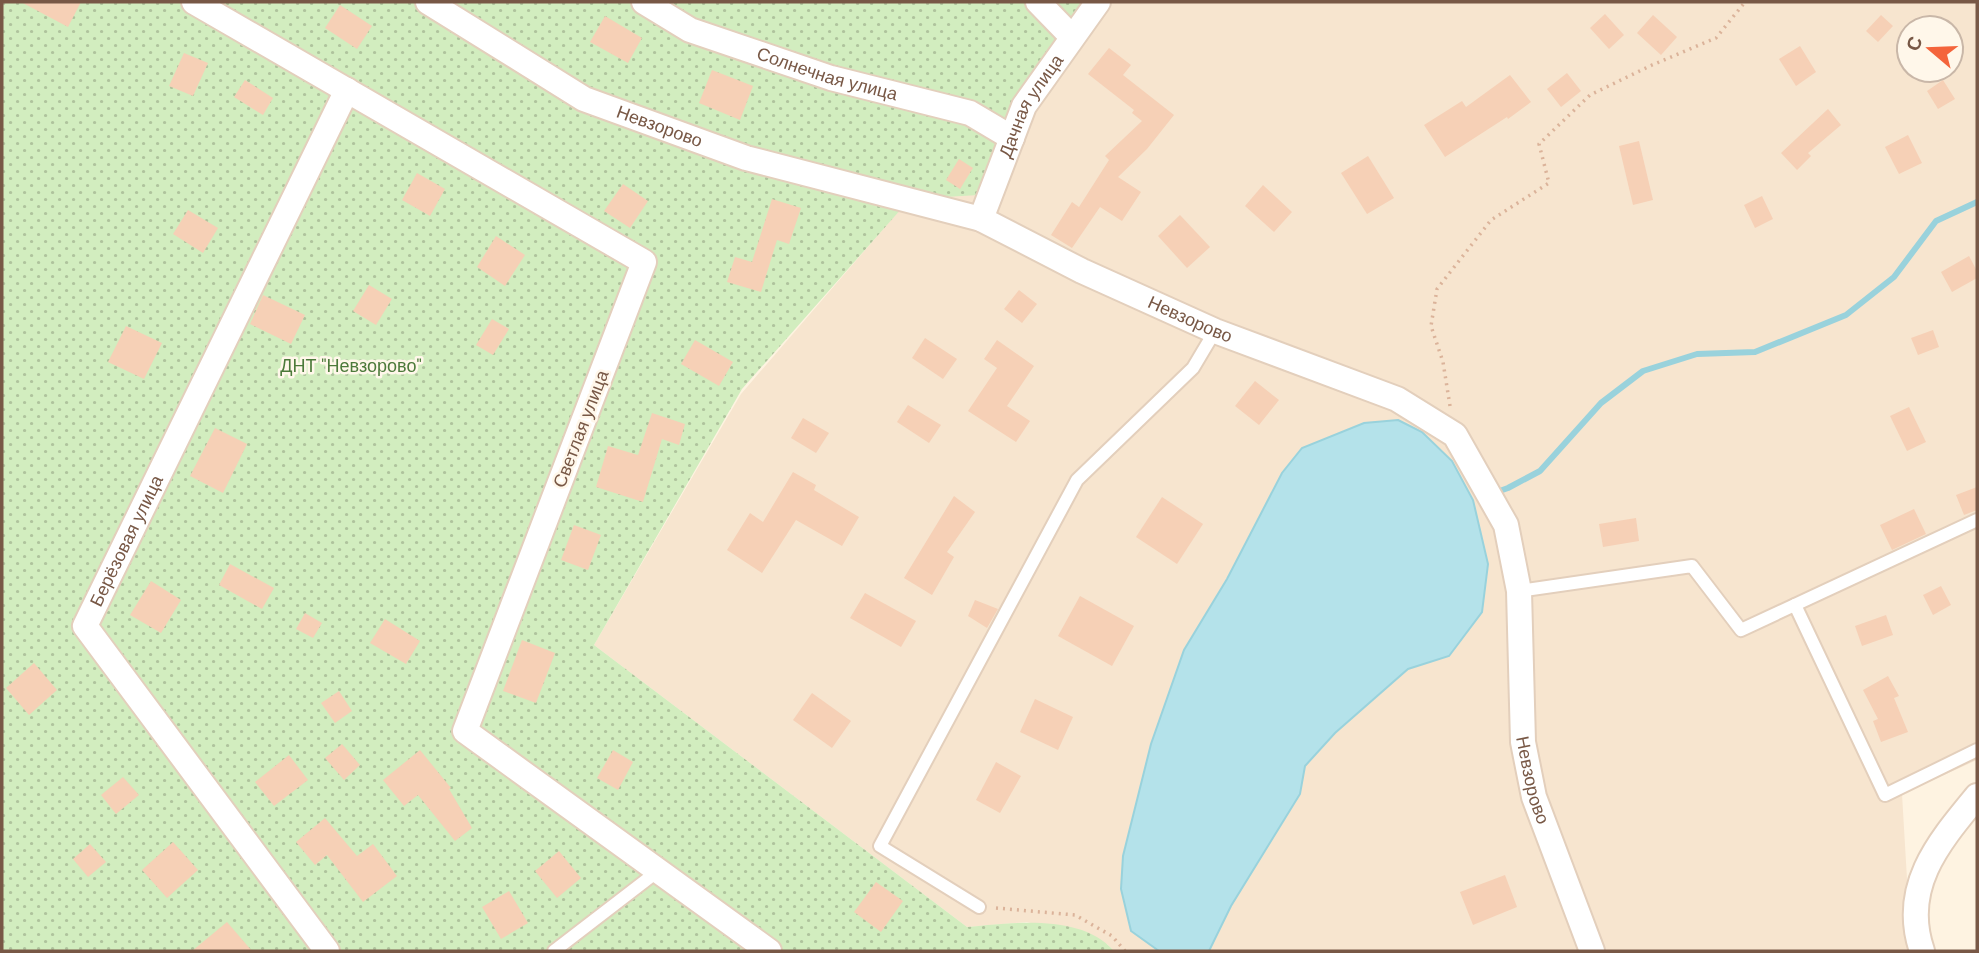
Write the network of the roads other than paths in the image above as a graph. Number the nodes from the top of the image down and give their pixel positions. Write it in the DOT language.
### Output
graph roads {
  1 [pos="194,2"];
  2 [pos="428,2"];
  3 [pos="644,2"];
  4 [pos="1038,2"];
  5 [pos="1098,2"];
  6 [pos="1072,37"];
  7 [pos="347,90"];
  8 [pos="1012,138"];
  9 [pos="981,219"];
  10 [pos="1215,331"];
  11 [pos="1977,520"];
  12 [pos="1519,591"];
  13 [pos="1795,605"];
  14 [pos="1977,750"];
  15 [pos="1977,796"];
  16 [pos="658,871"];
  17 [pos="979,907"];
  18 [pos="327,951"];
  19 [pos="554,951"];
  20 [pos="769,951"];
  21 [pos="1592,951"];
  22 [pos="1922,951"];
  1 -- 7 [label="street, Светлая улица"];
  2 -- 9 [label="street, Невзорово"];
  3 -- 8 [label="street, Солнечная улица"];
  4 -- 6 [label="street"];
  5 -- 6 [label="street, Дачная улица"];
  6 -- 8 [label="street, Дачная улица"];
  7 -- 16 [label="street, Светлая улица"];
  7 -- 18 [label="street, Берёзовая улица"];
  8 -- 9 [label="street, Дачная улица"];
  9 -- 10 [label="street, Невзорово"];
  10 -- 12 [label="street, Невзорово"];
  10 -- 17 [label="lane"];
  11 -- 13 [label="lane"];
  12 -- 13 [label="lane"];
  12 -- 21 [label="street, Невзорово"];
  13 -- 14 [label="lane"];
  15 -- 22 [label="street"];
  16 -- 19 [label="lane"];
  16 -- 20 [label="street, Светлая улица"];
}
